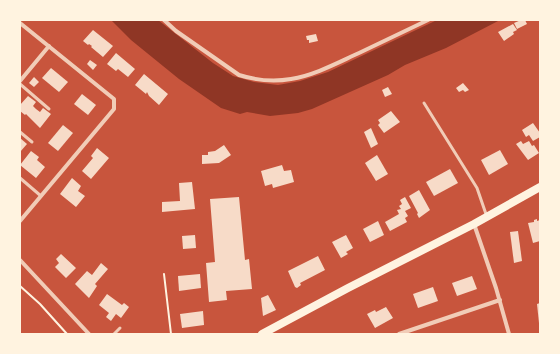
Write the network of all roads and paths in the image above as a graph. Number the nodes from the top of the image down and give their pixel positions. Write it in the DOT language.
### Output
graph roads {
  1 [pos="164,20"];
  2 [pos="428,20"];
  3 [pos="20,23"];
  4 [pos="49,46"];
  5 [pos="20,82"];
  6 [pos="424,104"];
  7 [pos="49,109"];
  8 [pos="20,132"];
  9 [pos="32,142"];
  10 [pos="20,178"];
  11 [pos="540,187"];
  12 [pos="41,196"];
  13 [pos="487,217"];
  14 [pos="20,221"];
  15 [pos="474,224"];
  16 [pos="20,260"];
  17 [pos="164,274"];
  18 [pos="20,286"];
  19 [pos="500,300"];
  20 [pos="120,328"];
  21 [pos="67,334"];
  22 [pos="89,334"];
  23 [pos="114,334"];
  24 [pos="171,334"];
  25 [pos="262,334"];
  26 [pos="399,334"];
  27 [pos="509,334"];
  1 -- 2 [label="street"];
  3 -- 4 [label="street"];
  4 -- 5 [label="street"];
  4 -- 12 [label="street"];
  5 -- 7 [label="lane"];
  6 -- 13 [label="lane"];
  8 -- 9 [label="lane"];
  10 -- 12 [label="lane"];
  11 -- 13 [label="main road"];
  12 -- 14 [label="street"];
  13 -- 15 [label="main road"];
  15 -- 19 [label="street"];
  15 -- 25 [label="main road"];
  16 -- 22 [label="street"];
  17 -- 24 [label="path"];
  18 -- 21 [label="path"];
  19 -- 26 [label="street"];
  19 -- 27 [label="street"];
  20 -- 23 [label="lane"];
}
